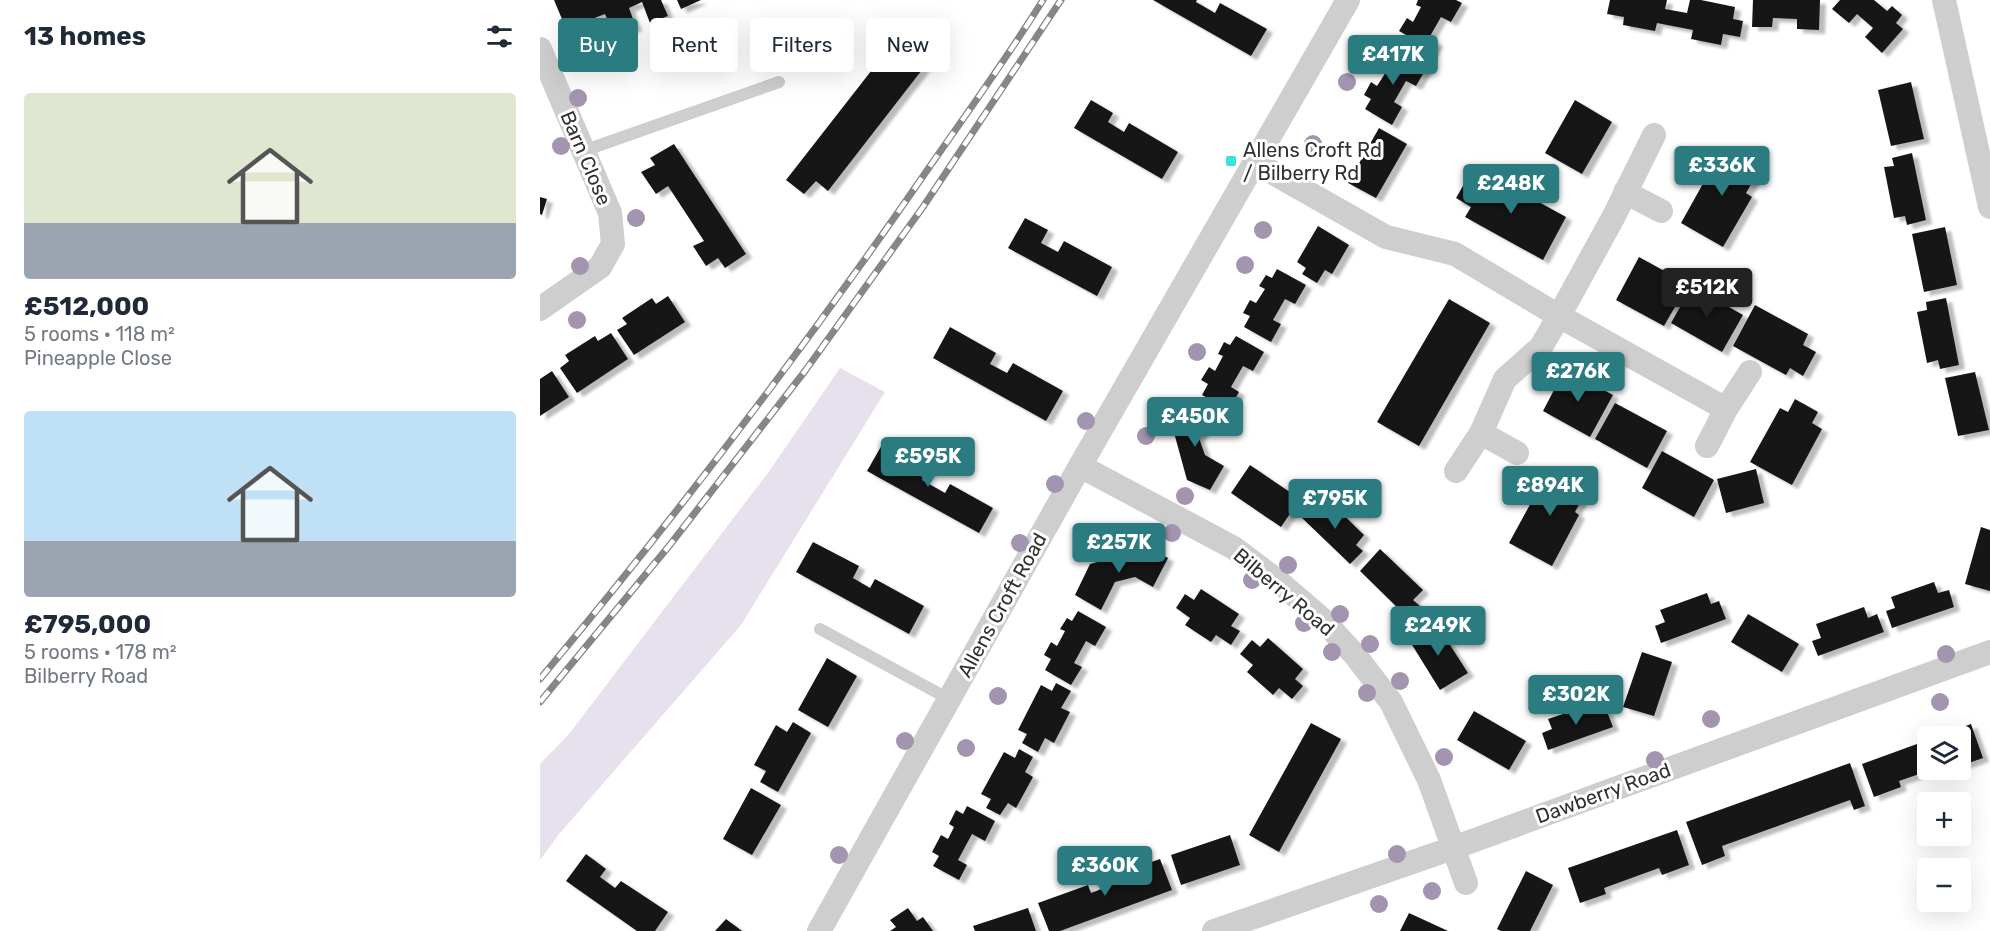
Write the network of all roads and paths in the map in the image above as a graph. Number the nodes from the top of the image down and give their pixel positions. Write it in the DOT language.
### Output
graph roads {
  1 [pos="1348,0"];
  2 [pos="1944,0"];
  3 [pos="540,49"];
  4 [pos="779,82"];
  5 [pos="1654,135"];
  6 [pos="583,151"];
  7 [pos="1254,162"];
  8 [pos="1625,192"];
  9 [pos="1990,207"];
  10 [pos="1660,211"];
  11 [pos="540,309"];
  12 [pos="1559,316"];
  13 [pos="1750,372"];
  14 [pos="1726,409"];
  15 [pos="1481,433"];
  16 [pos="1707,446"];
  17 [pos="1517,453"];
  18 [pos="1080,466"];
  19 [pos="1456,471"];
  20 [pos="820,629"];
  21 [pos="1990,652"];
  22 [pos="949,699"];
  23 [pos="1453,848"];
  24 [pos="1466,883"];
  25 [pos="819,931"];
  26 [pos="1214,931"];
  1 -- 7 [label="street, Allens Croft Road"];
  2 -- 9 [label="street"];
  3 -- 6 [label="street, Barn Close"];
  4 -- 6 [label="lane"];
  5 -- 8 [label="street"];
  6 -- 11 [label="street, Barn Close"];
  7 -- 12 [label="street"];
  7 -- 18 [label="street, Allens Croft Road"];
  8 -- 10 [label="street"];
  8 -- 12 [label="street"];
  12 -- 14 [label="street"];
  12 -- 15 [label="street"];
  13 -- 14 [label="street"];
  14 -- 16 [label="street"];
  15 -- 17 [label="street"];
  15 -- 19 [label="street"];
  18 -- 22 [label="street, Allens Croft Road"];
  18 -- 23 [label="street, Bilberry Road"];
  20 -- 22 [label="lane"];
  21 -- 23 [label="street, Dawberry Road"];
  22 -- 25 [label="street, Allens Croft Road"];
  23 -- 24 [label="street, Bilberry Road"];
  23 -- 26 [label="street, Dawberry Road"];
}
